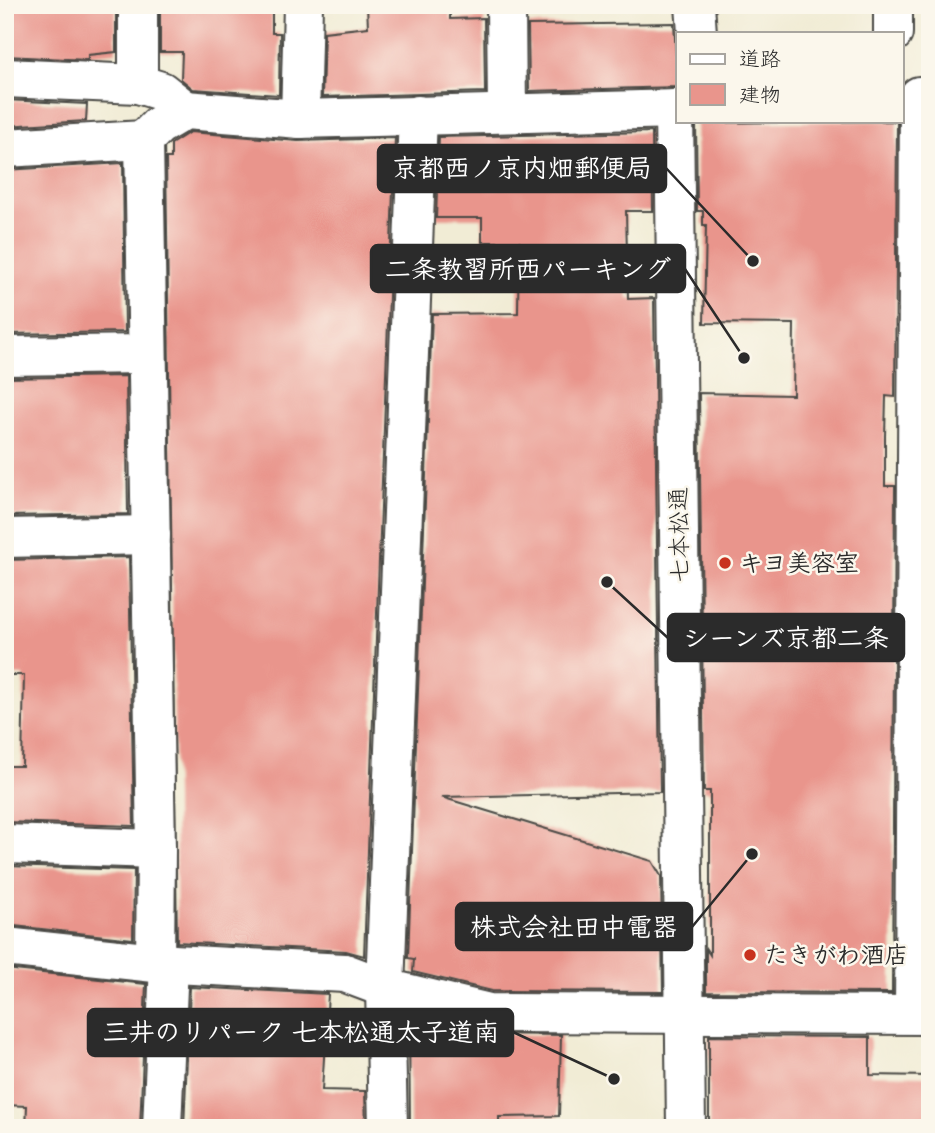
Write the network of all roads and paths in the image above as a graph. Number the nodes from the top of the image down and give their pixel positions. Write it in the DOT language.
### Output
graph roads {
  1 [pos="138,5"];
  2 [pos="303,5"];
  3 [pos="506,5"];
  4 [pos="695,5"];
  5 [pos="893,5"];
  6 [pos="697,32"];
  7 [pos="893,32"];
  8 [pos="5,78"];
  9 [pos="138,84"];
  10 [pos="917,96"];
  11 [pos="676,109"];
  12 [pos="184,110"];
  13 [pos="507,112"];
  14 [pos="418,115"];
  15 [pos="300,119"];
  16 [pos="676,122"];
  17 [pos="144,140"];
  18 [pos="5,148"];
  19 [pos="145,354"];
  20 [pos="5,356"];
  21 [pos="151,535"];
  22 [pos="5,538"];
  23 [pos="5,844"];
  24 [pos="156,849"];
  25 [pos="5,947"];
  26 [pos="162,963"];
  27 [pos="385,988"];
  28 [pos="684,1015"];
  29 [pos="922,1015"];
  30 [pos="162,1128"];
  31 [pos="388,1128"];
  32 [pos="686,1128"];
  1 -- 9 [label="street"];
  2 -- 15 [label="street"];
  3 -- 13 [label="street"];
  4 -- 6 [label="street"];
  5 -- 7 [label="street"];
  8 -- 9 [label="street"];
  9 -- 12 [label="street"];
  10 -- 29 [label="street"];
  11 -- 13 [label="street"];
  12 -- 15 [label="street"];
  12 -- 17 [label="street"];
  13 -- 14 [label="street"];
  14 -- 15 [label="street"];
  14 -- 27 [label="street"];
  16 -- 28 [label="street, 七本松通"];
  17 -- 18 [label="street"];
  17 -- 19 [label="street"];
  19 -- 20 [label="street"];
  19 -- 21 [label="street"];
  21 -- 22 [label="street"];
  21 -- 24 [label="street"];
  23 -- 24 [label="street"];
  24 -- 26 [label="street"];
  25 -- 26 [label="street"];
  26 -- 27 [label="street"];
  26 -- 30 [label="street"];
  27 -- 28 [label="street"];
  27 -- 31 [label="street"];
  28 -- 29 [label="street"];
  28 -- 32 [label="street, 七本松通"];
}
